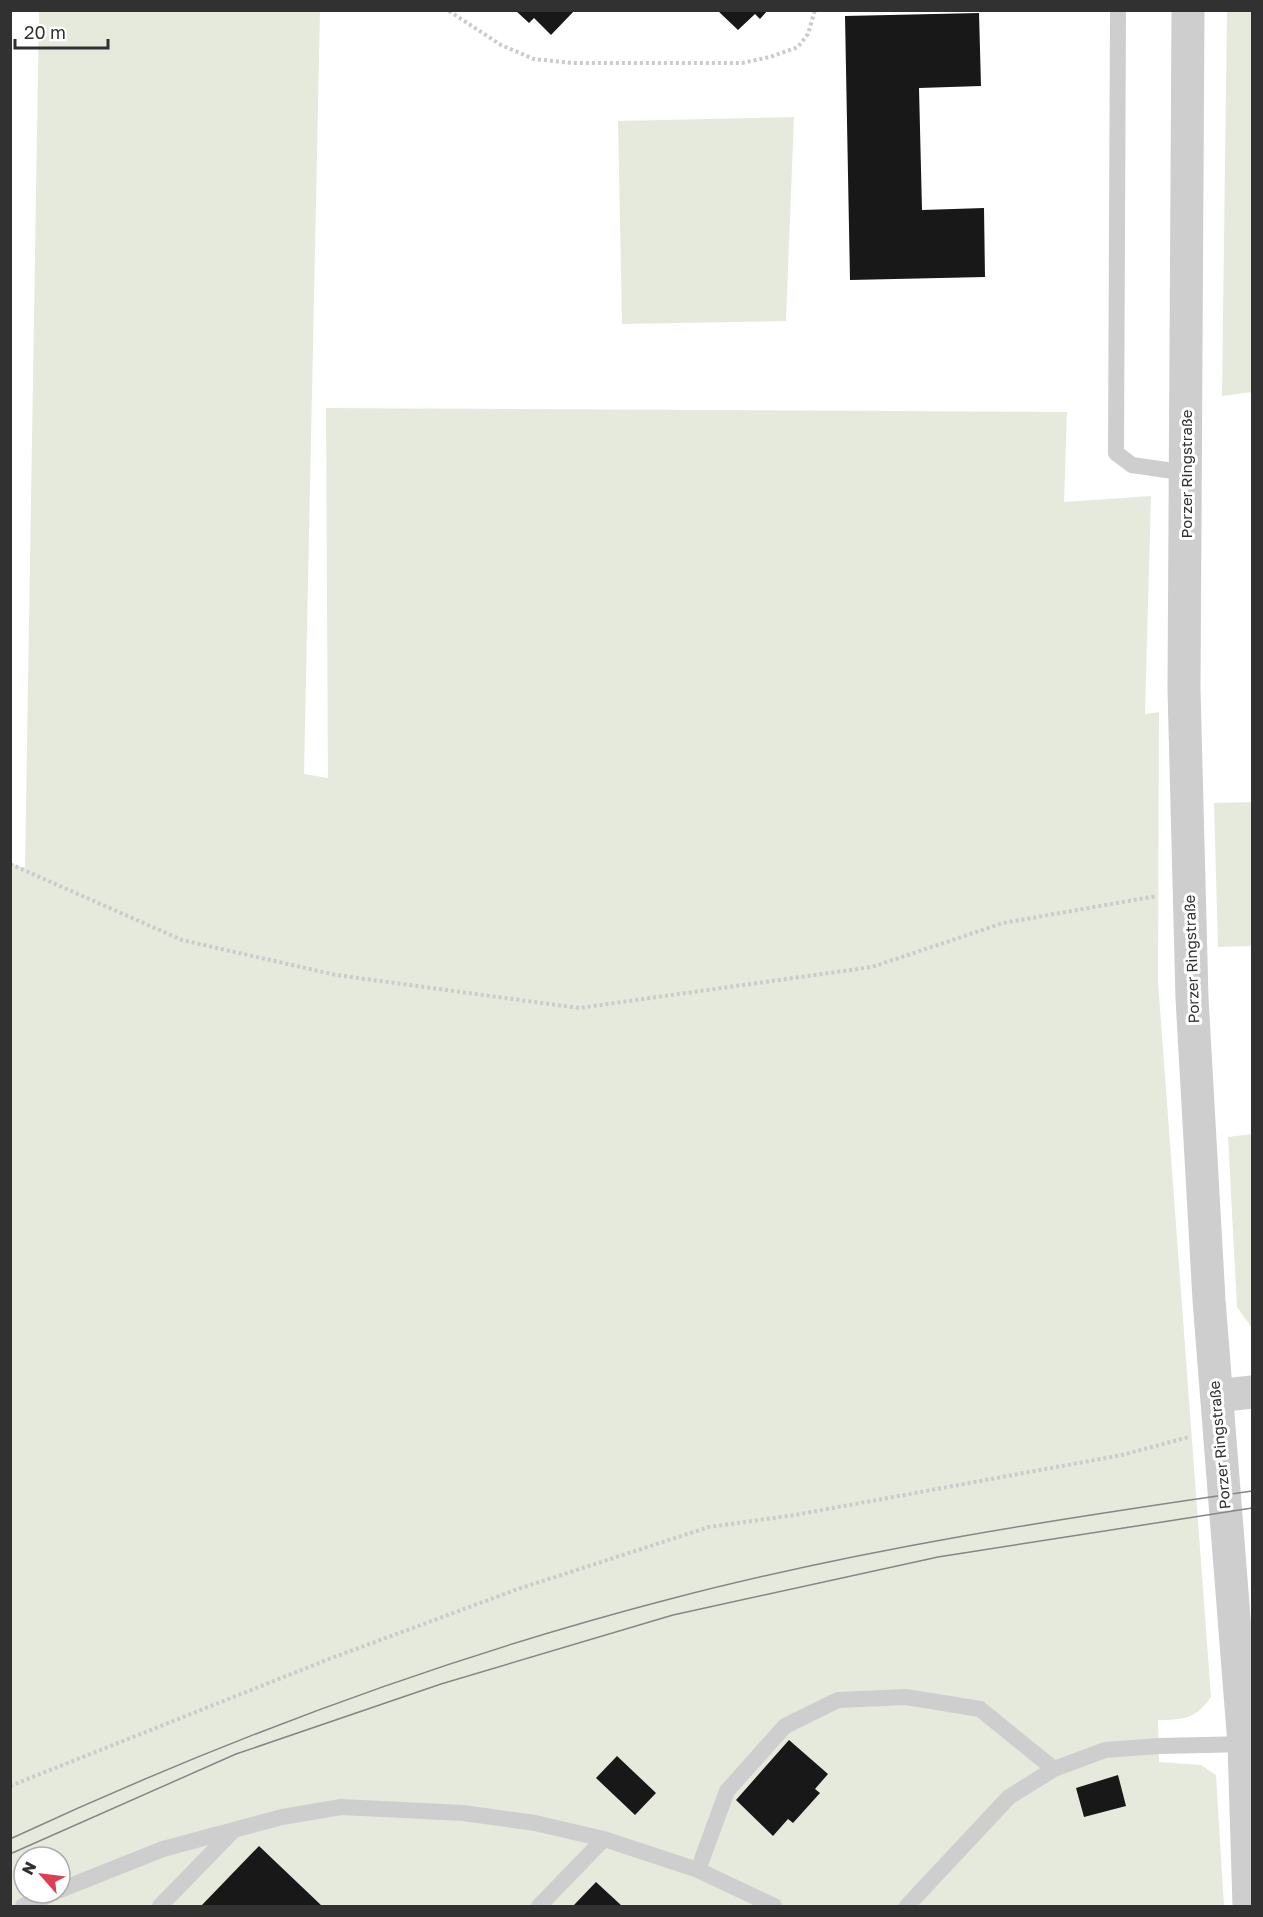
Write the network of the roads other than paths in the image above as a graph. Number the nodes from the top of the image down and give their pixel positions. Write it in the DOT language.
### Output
graph roads {
  1 [pos="1119,10"];
  2 [pos="1188,10"];
  3 [pos="1187,473"];
  4 [pos="1252,1392"];
  5 [pos="1216,1396"];
  6 [pos="1248,1744"];
  7 [pos="1054,1769"];
  8 [pos="233,1832"];
  9 [pos="604,1839"];
  10 [pos="698,1870"];
  11 [pos="72,1885"];
  12 [pos="160,1906"];
  13 [pos="539,1906"];
  14 [pos="774,1906"];
  15 [pos="908,1906"];
  16 [pos="1249,1906"];
  1 -- 3 [label="lane"];
  2 -- 3 [label="street, Porzer Ringstraße"];
  3 -- 5 [label="street, Porzer Ringstraße"];
  4 -- 5 [label="street"];
  5 -- 6 [label="street, Porzer Ringstraße"];
  6 -- 7 [label="lane"];
  6 -- 16 [label="street, Porzer Ringstraße"];
  7 -- 10 [label="lane"];
  7 -- 15 [label="lane"];
  8 -- 9 [label="lane"];
  8 -- 11 [label="lane"];
  8 -- 12 [label="lane"];
  9 -- 10 [label="lane"];
  9 -- 13 [label="lane"];
  10 -- 14 [label="lane"];
}
